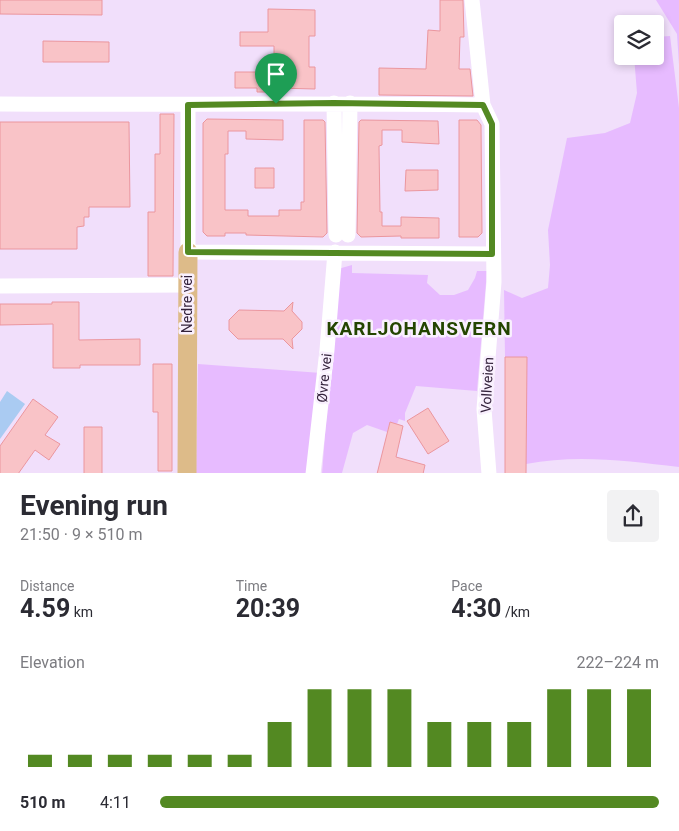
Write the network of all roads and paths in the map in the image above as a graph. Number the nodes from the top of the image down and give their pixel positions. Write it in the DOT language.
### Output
graph roads {
  1 [pos="472,0"];
  2 [pos="334,103"];
  3 [pos="350,103"];
  4 [pos="0,104"];
  5 [pos="188,105"];
  6 [pos="483,105"];
  7 [pos="188,252"];
  8 [pos="335,252"];
  9 [pos="492,254"];
  10 [pos="188,285"];
  11 [pos="0,286"];
  12 [pos="187,473"];
  13 [pos="313,473"];
  14 [pos="489,473"];
  1 -- 6 [label="street, Vollveien"];
  2 -- 3 [label="street"];
  2 -- 3 [label="street"];
  2 -- 5 [label="street"];
  3 -- 6 [label="street"];
  4 -- 5 [label="street"];
  5 -- 7 [label="street, Nedre vei"];
  6 -- 9 [label="street, Vollveien"];
  7 -- 8 [label="street"];
  7 -- 10 [label="main road, Nedre vei"];
  8 -- 9 [label="street"];
  8 -- 13 [label="street, Øvre vei"];
  9 -- 14 [label="street, Vollveien"];
  10 -- 11 [label="street"];
  10 -- 12 [label="main road, Nedre vei"];
}
